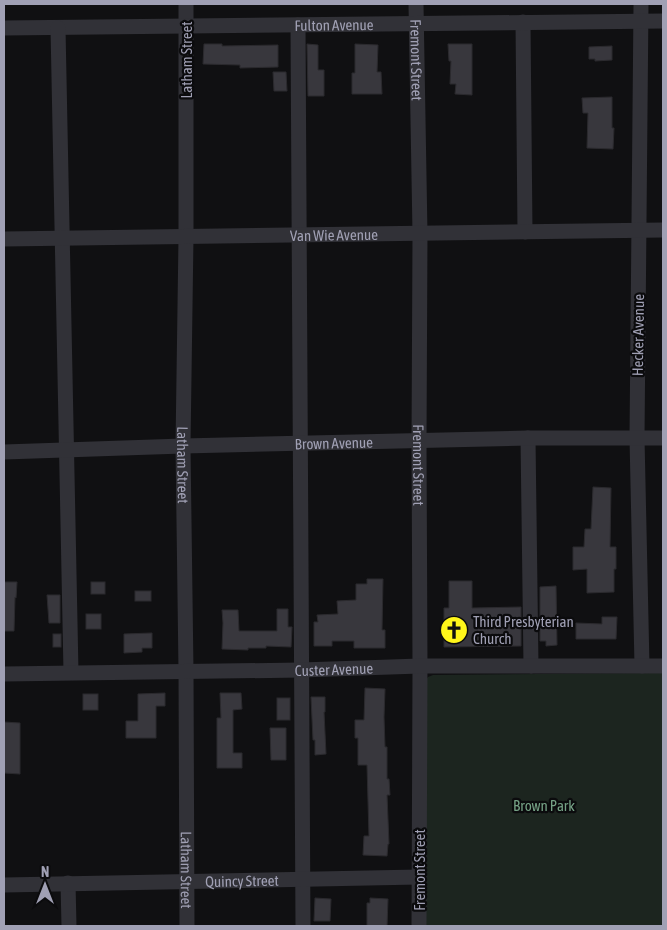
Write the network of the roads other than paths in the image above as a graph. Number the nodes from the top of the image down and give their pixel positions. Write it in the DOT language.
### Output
graph roads {
  1 [pos="186,4"];
  2 [pos="416,4"];
  3 [pos="641,4"];
  4 [pos="641,21"];
  5 [pos="663,21"];
  6 [pos="523,22"];
  7 [pos="416,24"];
  8 [pos="298,25"];
  9 [pos="186,26"];
  10 [pos="4,28"];
  11 [pos="58,28"];
  12 [pos="663,230"];
  13 [pos="640,231"];
  14 [pos="525,232"];
  15 [pos="420,234"];
  16 [pos="299,236"];
  17 [pos="186,237"];
  18 [pos="62,238"];
  19 [pos="4,239"];
  20 [pos="528,438"];
  21 [pos="637,438"];
  22 [pos="663,438"];
  23 [pos="418,442"];
  24 [pos="300,444"];
  25 [pos="184,446"];
  26 [pos="66,450"];
  27 [pos="4,452"];
  28 [pos="420,666"];
  29 [pos="531,666"];
  30 [pos="642,666"];
  31 [pos="663,666"];
  32 [pos="301,670"];
  33 [pos="186,671"];
  34 [pos="71,672"];
  35 [pos="4,674"];
  36 [pos="418,877"];
  37 [pos="303,878"];
  38 [pos="187,881"];
  39 [pos="68,883"];
  40 [pos="4,884"];
  41 [pos="69,926"];
  42 [pos="187,926"];
  43 [pos="303,926"];
  44 [pos="419,926"];
  1 -- 9 [label="street, Latham Street"];
  2 -- 7 [label="street, Fremont Street"];
  3 -- 4 [label="street, Hecker Avenue"];
  4 -- 5 [label="street, Fulton Avenue"];
  4 -- 6 [label="street, Fulton Avenue"];
  4 -- 13 [label="street, Hecker Avenue"];
  6 -- 7 [label="street, Fulton Avenue"];
  6 -- 14 [label="street"];
  7 -- 8 [label="street, Fulton Avenue"];
  7 -- 15 [label="street, Fremont Street"];
  8 -- 9 [label="street, Fulton Avenue"];
  8 -- 16 [label="street"];
  9 -- 11 [label="street, Fulton Avenue"];
  9 -- 17 [label="street, Latham Street"];
  10 -- 11 [label="street, Fulton Avenue"];
  11 -- 18 [label="street"];
  12 -- 13 [label="street, Van Wie Avenue"];
  13 -- 14 [label="street, Van Wie Avenue"];
  13 -- 21 [label="street, Hecker Avenue"];
  14 -- 15 [label="street, Van Wie Avenue"];
  15 -- 16 [label="street, Van Wie Avenue"];
  15 -- 23 [label="street, Fremont Street"];
  16 -- 17 [label="street, Van Wie Avenue"];
  16 -- 24 [label="street"];
  17 -- 18 [label="street, Van Wie Avenue"];
  17 -- 25 [label="street, Latham Street"];
  18 -- 19 [label="street, Van Wie Avenue"];
  18 -- 26 [label="street"];
  20 -- 21 [label="street, Brown Avenue"];
  20 -- 23 [label="street, Brown Avenue"];
  20 -- 29 [label="street"];
  21 -- 22 [label="street, Brown Avenue"];
  21 -- 30 [label="street, Hecker Avenue"];
  23 -- 24 [label="street, Brown Avenue"];
  23 -- 28 [label="street, Fremont Street"];
  24 -- 25 [label="street, Brown Avenue"];
  24 -- 32 [label="street"];
  25 -- 26 [label="street, Brown Avenue"];
  25 -- 33 [label="street, Latham Street"];
  26 -- 27 [label="street, Brown Avenue"];
  26 -- 34 [label="street"];
  28 -- 29 [label="street, Custer Avenue"];
  28 -- 32 [label="street, Custer Avenue"];
  28 -- 36 [label="street, Fremont Street"];
  29 -- 30 [label="street, Custer Avenue"];
  30 -- 31 [label="street, Custer Avenue"];
  32 -- 33 [label="street, Custer Avenue"];
  32 -- 37 [label="street"];
  33 -- 34 [label="street, Custer Avenue"];
  33 -- 38 [label="street, Latham Street"];
  34 -- 35 [label="street, Custer Avenue"];
  36 -- 37 [label="street, Quincy Street"];
  36 -- 44 [label="street, Fremont Street"];
  37 -- 38 [label="street, Quincy Street"];
  37 -- 43 [label="street"];
  38 -- 39 [label="street, Quincy Street"];
  38 -- 42 [label="street, Latham Street"];
  39 -- 40 [label="street, Quincy Street"];
  39 -- 41 [label="street"];
}
